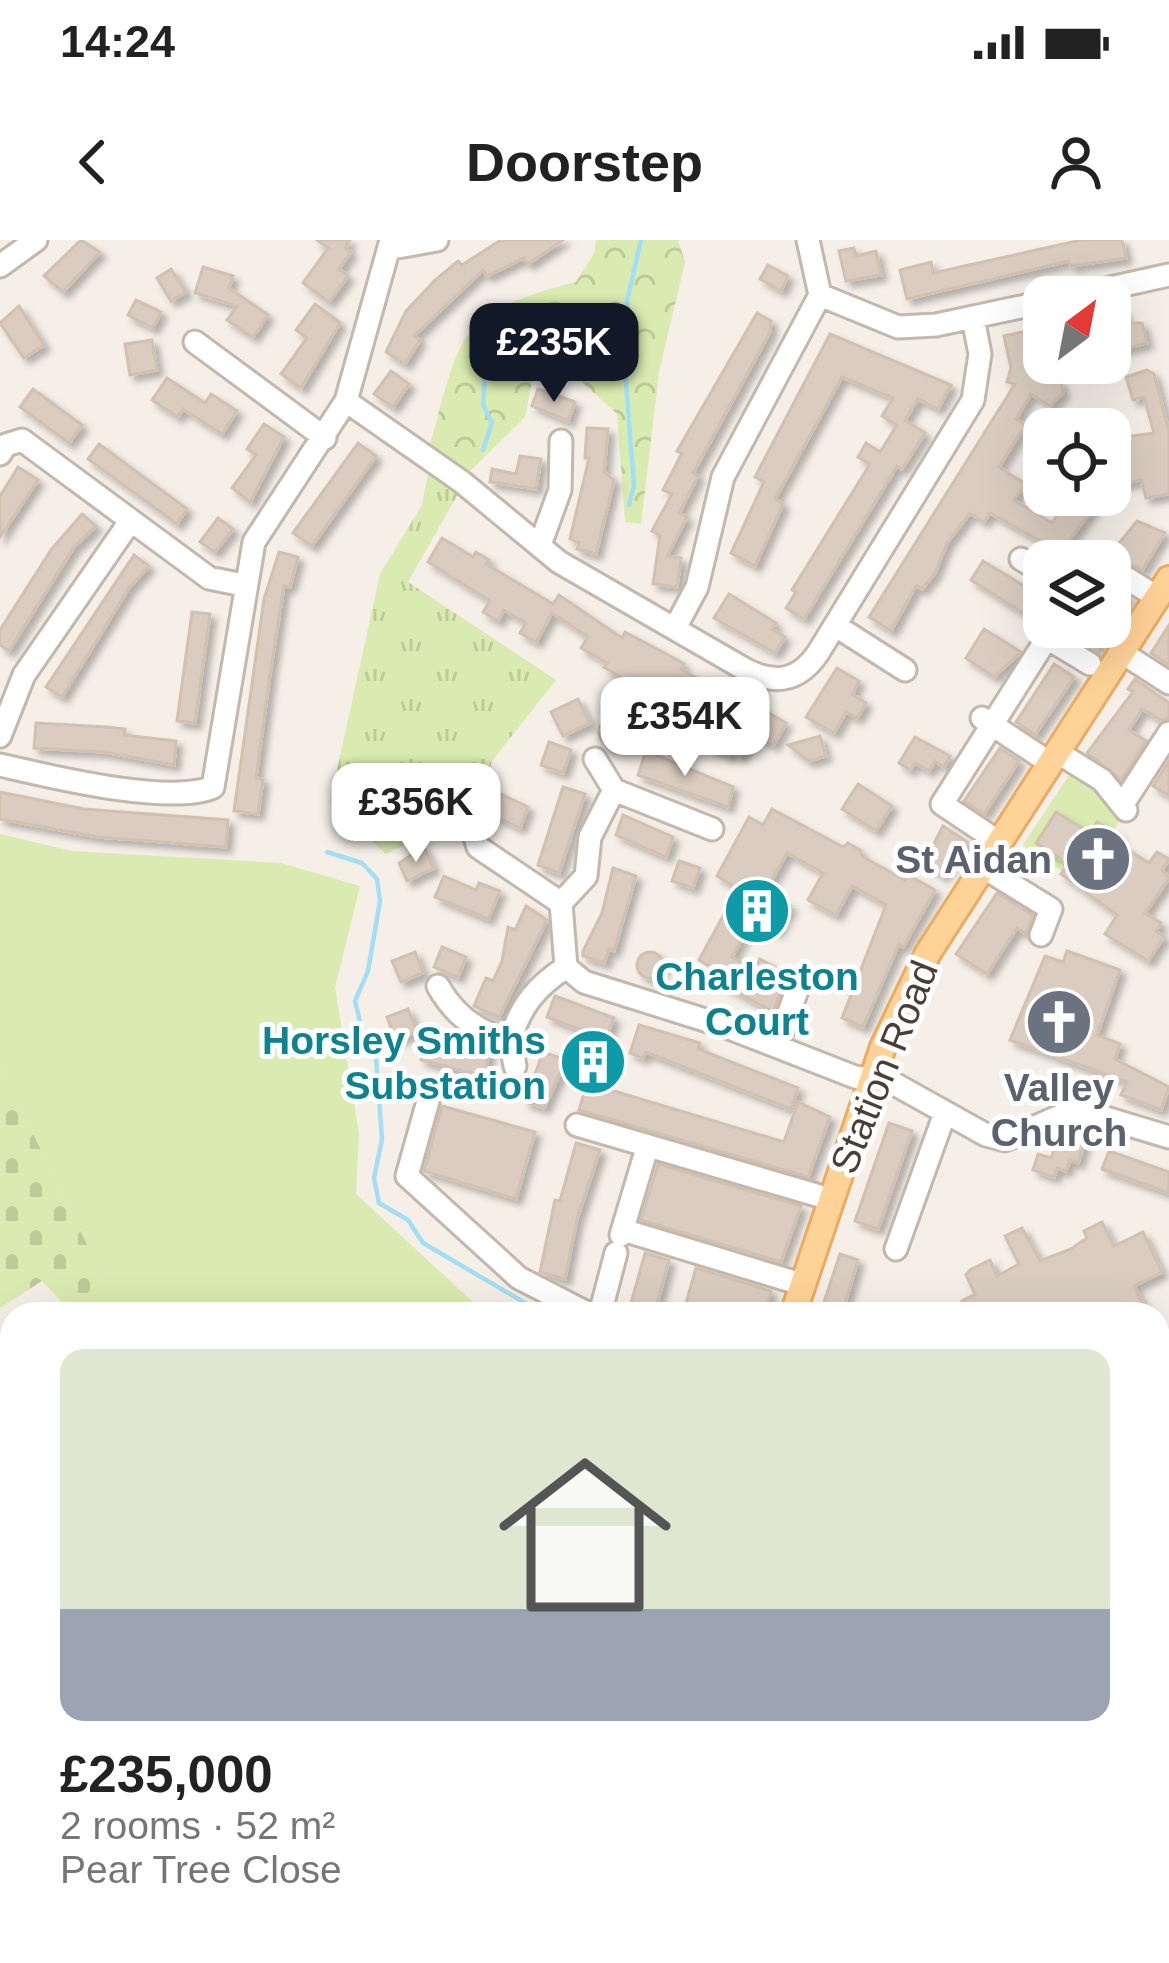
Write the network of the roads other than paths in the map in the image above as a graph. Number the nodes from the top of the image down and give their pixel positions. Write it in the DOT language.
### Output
graph roads {
  1 [pos="36,240"];
  2 [pos="437,240"];
  3 [pos="808,240"];
  4 [pos="391,244"];
  5 [pos="0,266"];
  6 [pos="1169,275"];
  7 [pos="1131,283"];
  8 [pos="820,295"];
  9 [pos="1023,307"];
  10 [pos="973,318"];
  11 [pos="195,342"];
  12 [pos="346,401"];
  13 [pos="325,438"];
  14 [pos="561,441"];
  15 [pos="0,454"];
  16 [pos="129,523"];
  17 [pos="540,545"];
  18 [pos="1131,576"];
  19 [pos="244,585"];
  20 [pos="1163,588"];
  21 [pos="836,626"];
  22 [pos="675,628"];
  23 [pos="1040,648"];
  24 [pos="1070,648"];
  25 [pos="1121,652"];
  26 [pos="1090,664"];
  27 [pos="905,670"];
  28 [pos="1169,683"];
  29 [pos="987,721"];
  30 [pos="1169,733"];
  31 [pos="0,736"];
  32 [pos="1053,757"];
  33 [pos="595,759"];
  34 [pos="0,765"];
  35 [pos="614,790"];
  36 [pos="470,822"];
  37 [pos="712,829"];
  38 [pos="999,842"];
  39 [pos="478,847"];
  40 [pos="458,860"];
  41 [pos="983,867"];
  42 [pos="560,903"];
  43 [pos="1040,934"];
  44 [pos="566,967"];
  45 [pos="801,979"];
  46 [pos="438,986"];
  47 [pos="510,1040"];
  48 [pos="777,1046"];
  49 [pos="515,1066"];
  50 [pos="872,1079"];
  51 [pos="428,1100"];
  52 [pos="945,1113"];
  53 [pos="577,1125"];
  54 [pos="1169,1137"];
  55 [pos="647,1148"];
  56 [pos="830,1199"];
  57 [pos="620,1239"];
  58 [pos="896,1249"];
  59 [pos="801,1284"];
  60 [pos="566,1302"];
  61 [pos="603,1302"];
  62 [pos="796,1302"];
  1 -- 5 [label="street"];
  2 -- 4 [label="street"];
  3 -- 8 [label="street"];
  4 -- 12 [label="street"];
  6 -- 7 [label="street"];
  8 -- 10 [label="street"];
  8 -- 22 [label="street"];
  9 -- 10 [label="street"];
  10 -- 21 [label="street"];
  11 -- 13 [label="street"];
  12 -- 13 [label="street"];
  12 -- 17 [label="street"];
  13 -- 19 [label="street"];
  14 -- 17 [label="street"];
  15 -- 16 [label="street"];
  16 -- 19 [label="street"];
  16 -- 31 [label="street"];
  17 -- 22 [label="street"];
  18 -- 20 [label="street"];
  19 -- 34 [label="street"];
  20 -- 25 [label="main road, Station Road"];
  21 -- 22 [label="street"];
  21 -- 27 [label="street"];
  23 -- 29 [label="street"];
  24 -- 26 [label="street"];
  25 -- 28 [label="street"];
  25 -- 32 [label="main road, Station Road"];
  29 -- 32 [label="street"];
  29 -- 38 [label="street"];
  30 -- 32 [label="street"];
  32 -- 38 [label="main road, Station Road"];
  33 -- 35 [label="street"];
  35 -- 37 [label="street"];
  35 -- 42 [label="street"];
  36 -- 39 [label="street"];
  38 -- 41 [label="main road, Station Road"];
  39 -- 40 [label="street"];
  39 -- 42 [label="street"];
  41 -- 43 [label="street"];
  41 -- 50 [label="main road, Station Road"];
  42 -- 44 [label="street"];
  44 -- 47 [label="street"];
  44 -- 48 [label="street"];
  45 -- 48 [label="street"];
  46 -- 47 [label="street"];
  47 -- 49 [label="street"];
  48 -- 50 [label="street"];
  50 -- 52 [label="street"];
  50 -- 56 [label="main road, Station Road"];
  51 -- 60 [label="street"];
  52 -- 54 [label="street"];
  52 -- 58 [label="street"];
  53 -- 55 [label="street"];
  55 -- 56 [label="street"];
  55 -- 57 [label="street"];
  56 -- 59 [label="main road, Station Road"];
  57 -- 59 [label="street"];
  57 -- 61 [label="street"];
  59 -- 62 [label="main road, Station Road"];
}
